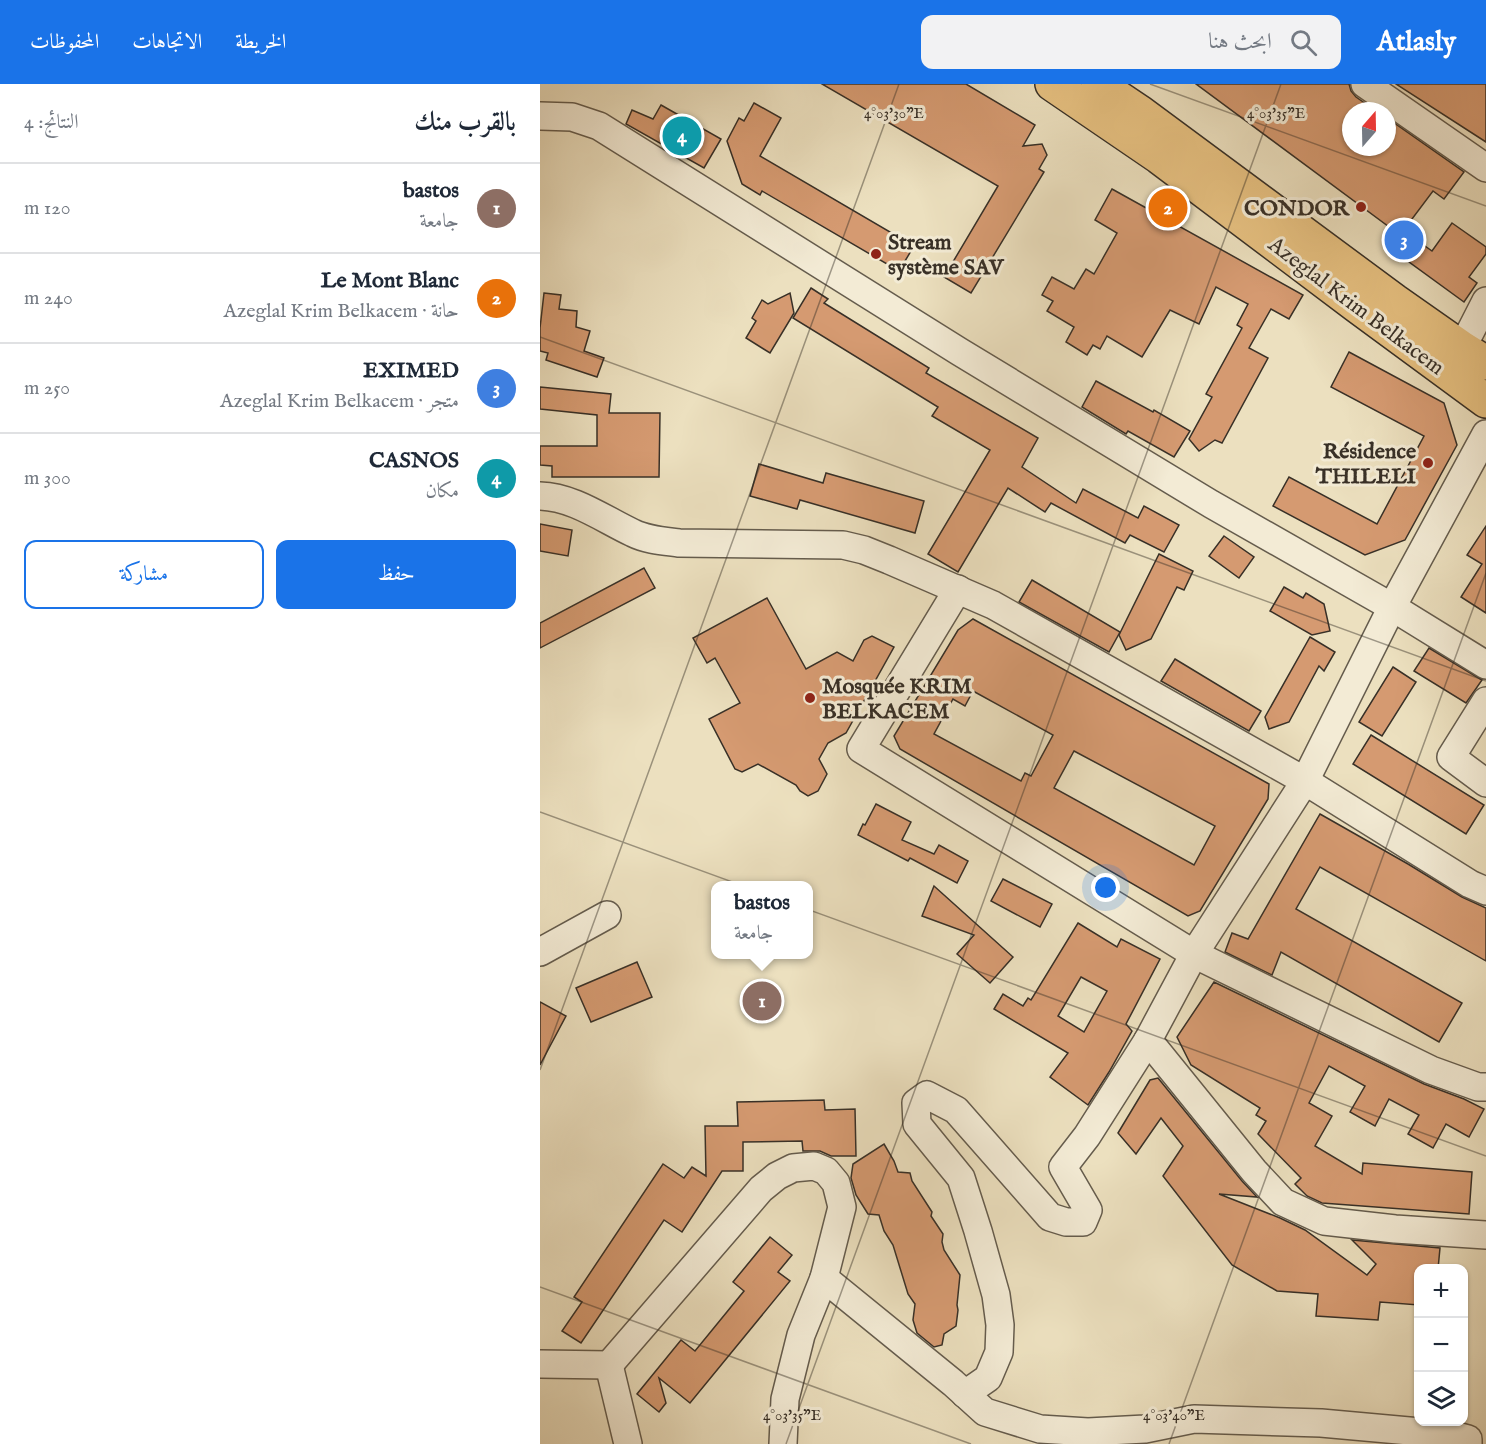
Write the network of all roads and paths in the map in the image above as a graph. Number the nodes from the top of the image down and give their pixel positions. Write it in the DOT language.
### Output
graph roads {
  1 [pos="1052,84"];
  2 [pos="1098,84"];
  3 [pos="1365,84"];
  4 [pos="540,116"];
  5 [pos="1486,168"];
  6 [pos="1486,301"];
  7 [pos="1474,356"];
  8 [pos="1486,401"];
  9 [pos="1486,434"];
  10 [pos="540,496"];
  11 [pos="958,589"];
  12 [pos="1392,607"];
  13 [pos="1486,665"];
  14 [pos="1486,701"];
  15 [pos="1305,781"];
  16 [pos="1486,783"];
  17 [pos="1486,891"];
  18 [pos="607,915"];
  19 [pos="540,952"];
  20 [pos="1194,954"];
  21 [pos="1148,1040"];
  22 [pos="1486,1088"];
  23 [pos="1486,1235"];
  24 [pos="824,1278"];
  25 [pos="540,1364"];
  26 [pos="609,1365"];
  27 [pos="965,1394"];
  28 [pos="1474,1441"];
  29 [pos="628,1444"];
  30 [pos="783,1444"];
  1 -- 8 [label="main road, Azeglal Krim Belkacem"];
  2 -- 7 [label="main road"];
  3 -- 5 [label="street"];
  4 -- 12 [label="street"];
  6 -- 7 [label="street"];
  9 -- 12 [label="street"];
  10 -- 11 [label="street"];
  11 -- 15 [label="street"];
  11 -- 20 [label="street"];
  12 -- 13 [label="street"];
  12 -- 15 [label="street"];
  14 -- 16 [label="street"];
  15 -- 17 [label="street"];
  15 -- 20 [label="street"];
  18 -- 19 [label="street"];
  20 -- 21 [label="street"];
  20 -- 22 [label="street"];
  21 -- 23 [label="street"];
  21 -- 27 [label="street"];
  24 -- 26 [label="street"];
  24 -- 27 [label="street"];
  24 -- 30 [label="street"];
  25 -- 26 [label="street"];
  26 -- 29 [label="street"];
  27 -- 28 [label="street"];
}
